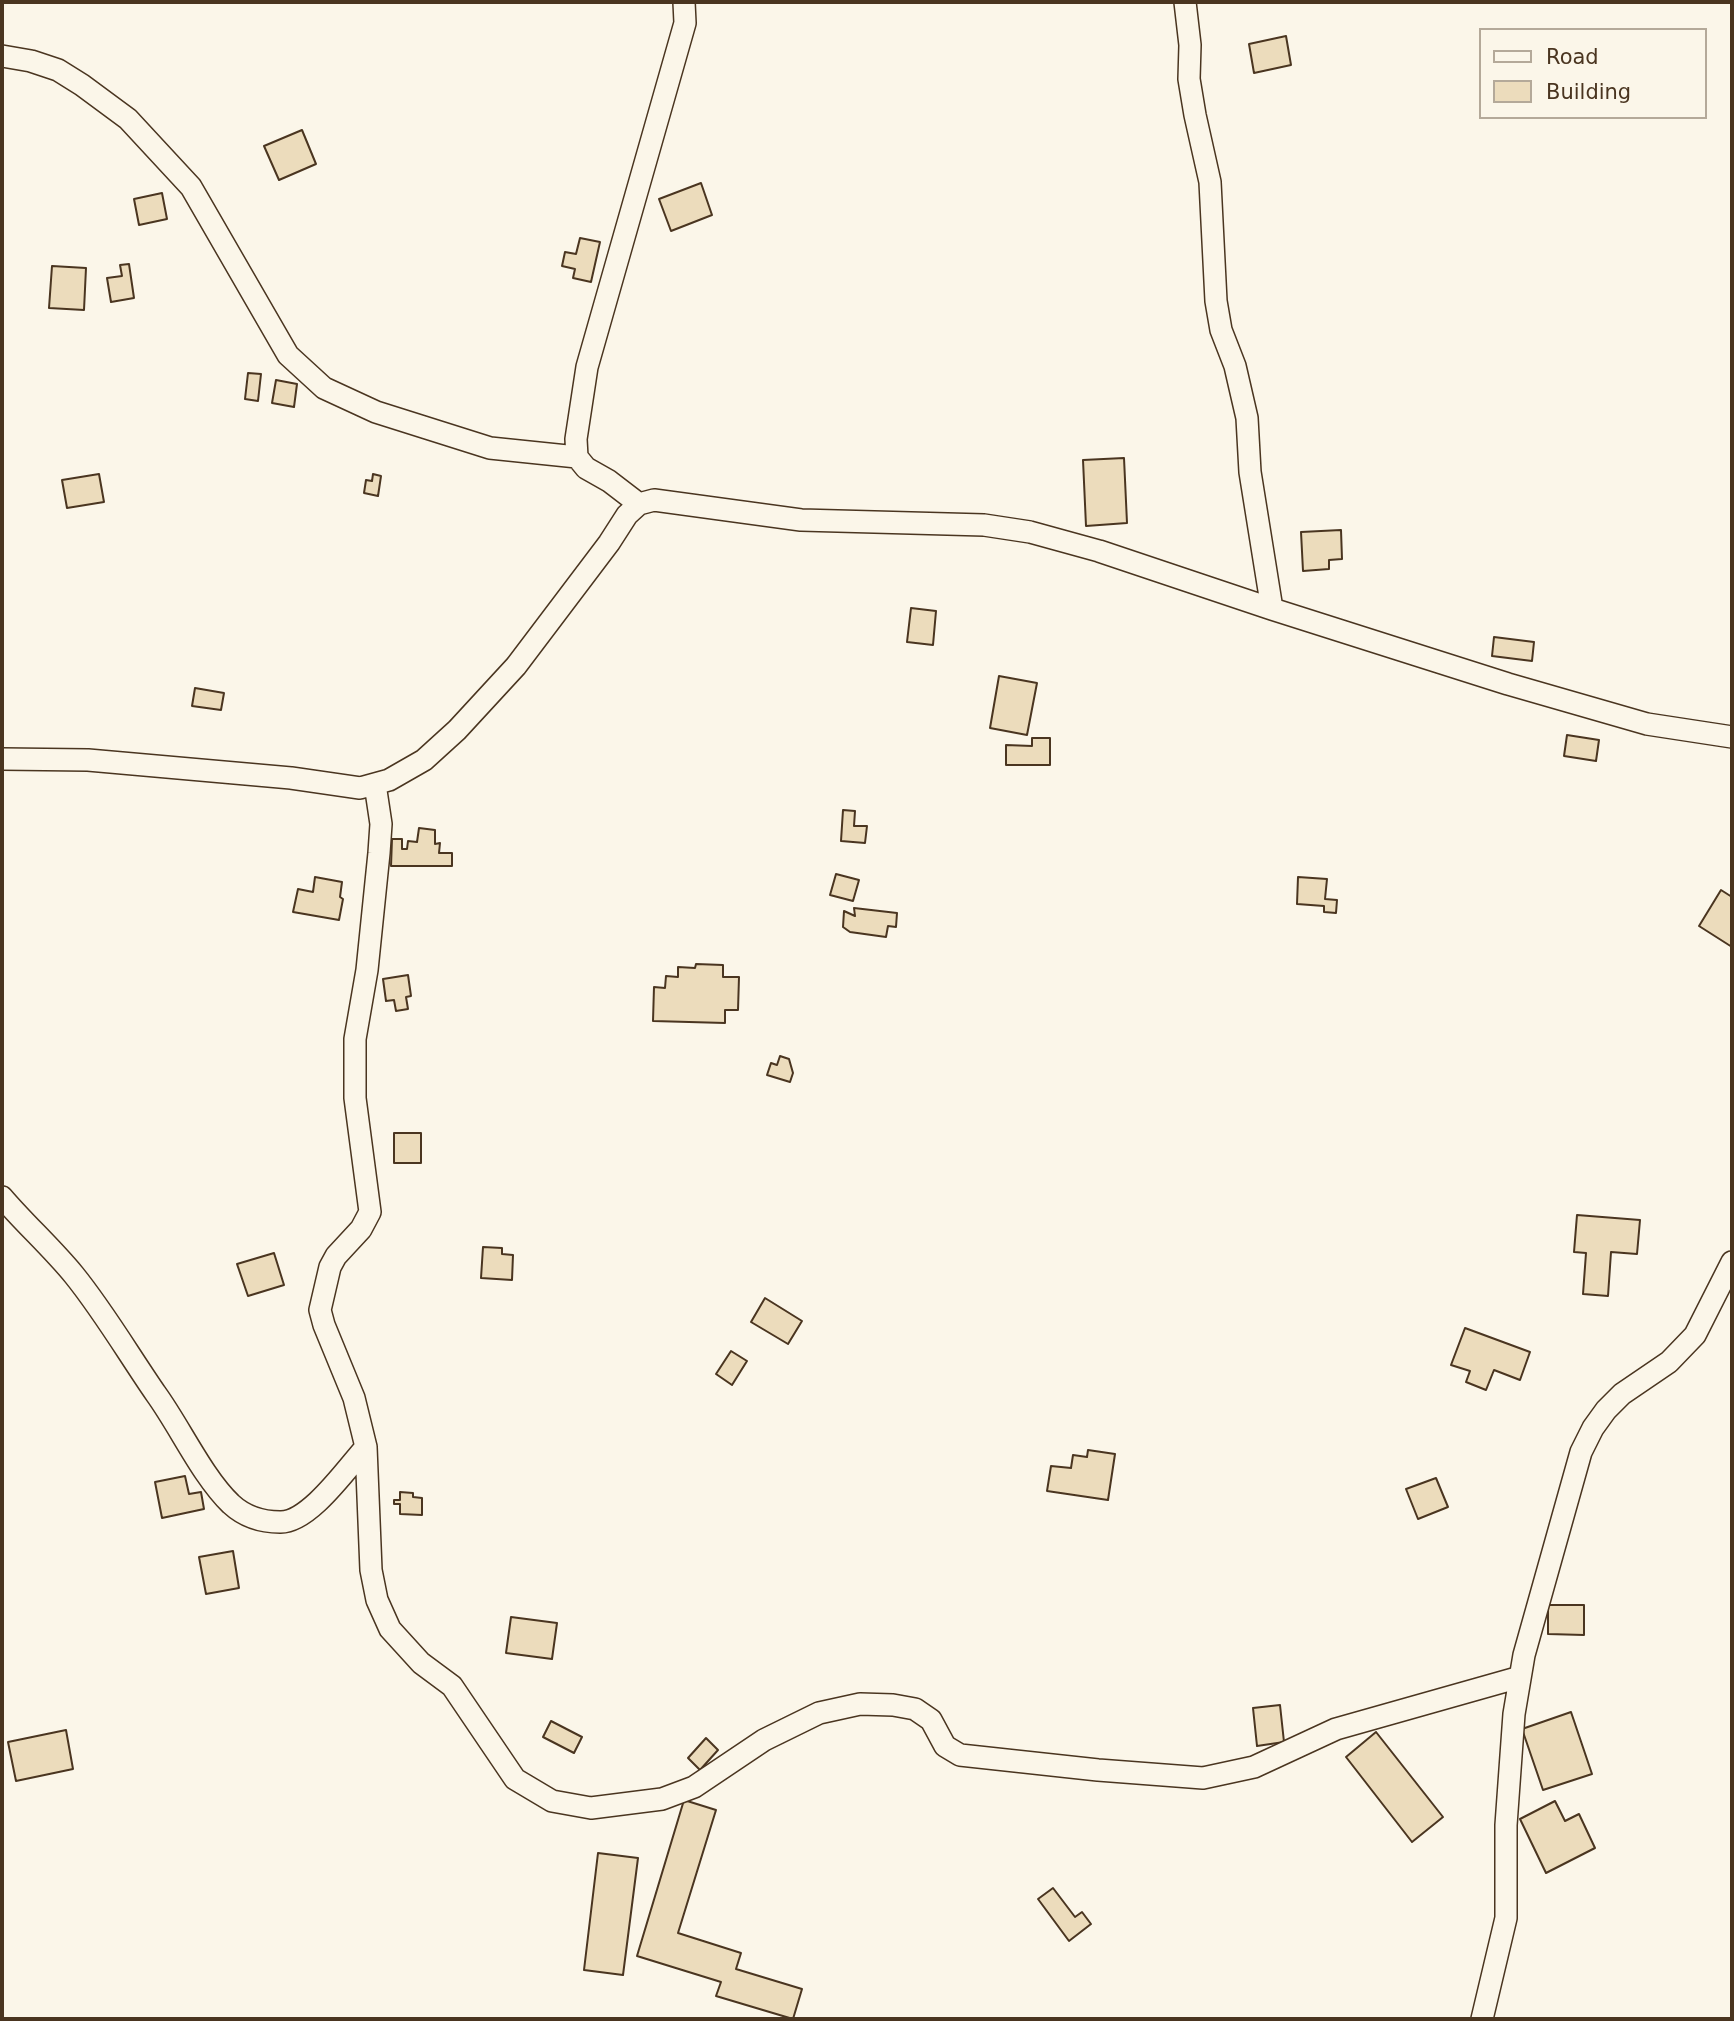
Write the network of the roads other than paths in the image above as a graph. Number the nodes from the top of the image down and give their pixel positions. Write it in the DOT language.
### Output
graph roads {
  1 [pos="684,2"];
  2 [pos="1185,2"];
  3 [pos="2,56"];
  4 [pos="577,457"];
  5 [pos="639,504"];
  6 [pos="1272,610"];
  7 [pos="1732,737"];
  8 [pos="2,759"];
  9 [pos="375,784"];
  10 [pos="2,1197"];
  11 [pos="1732,1262"];
  12 [pos="366,1447"];
  13 [pos="1520,1677"];
  14 [pos="1482,2019"];
  1 -- 4 [label="street"];
  2 -- 6 [label="street"];
  3 -- 4 [label="street"];
  4 -- 5 [label="street"];
  5 -- 6 [label="street"];
  5 -- 9 [label="street"];
  6 -- 7 [label="street"];
  8 -- 9 [label="street"];
  9 -- 12 [label="street"];
  10 -- 12 [label="street"];
  11 -- 13 [label="street"];
  12 -- 13 [label="street"];
  13 -- 14 [label="street"];
}
